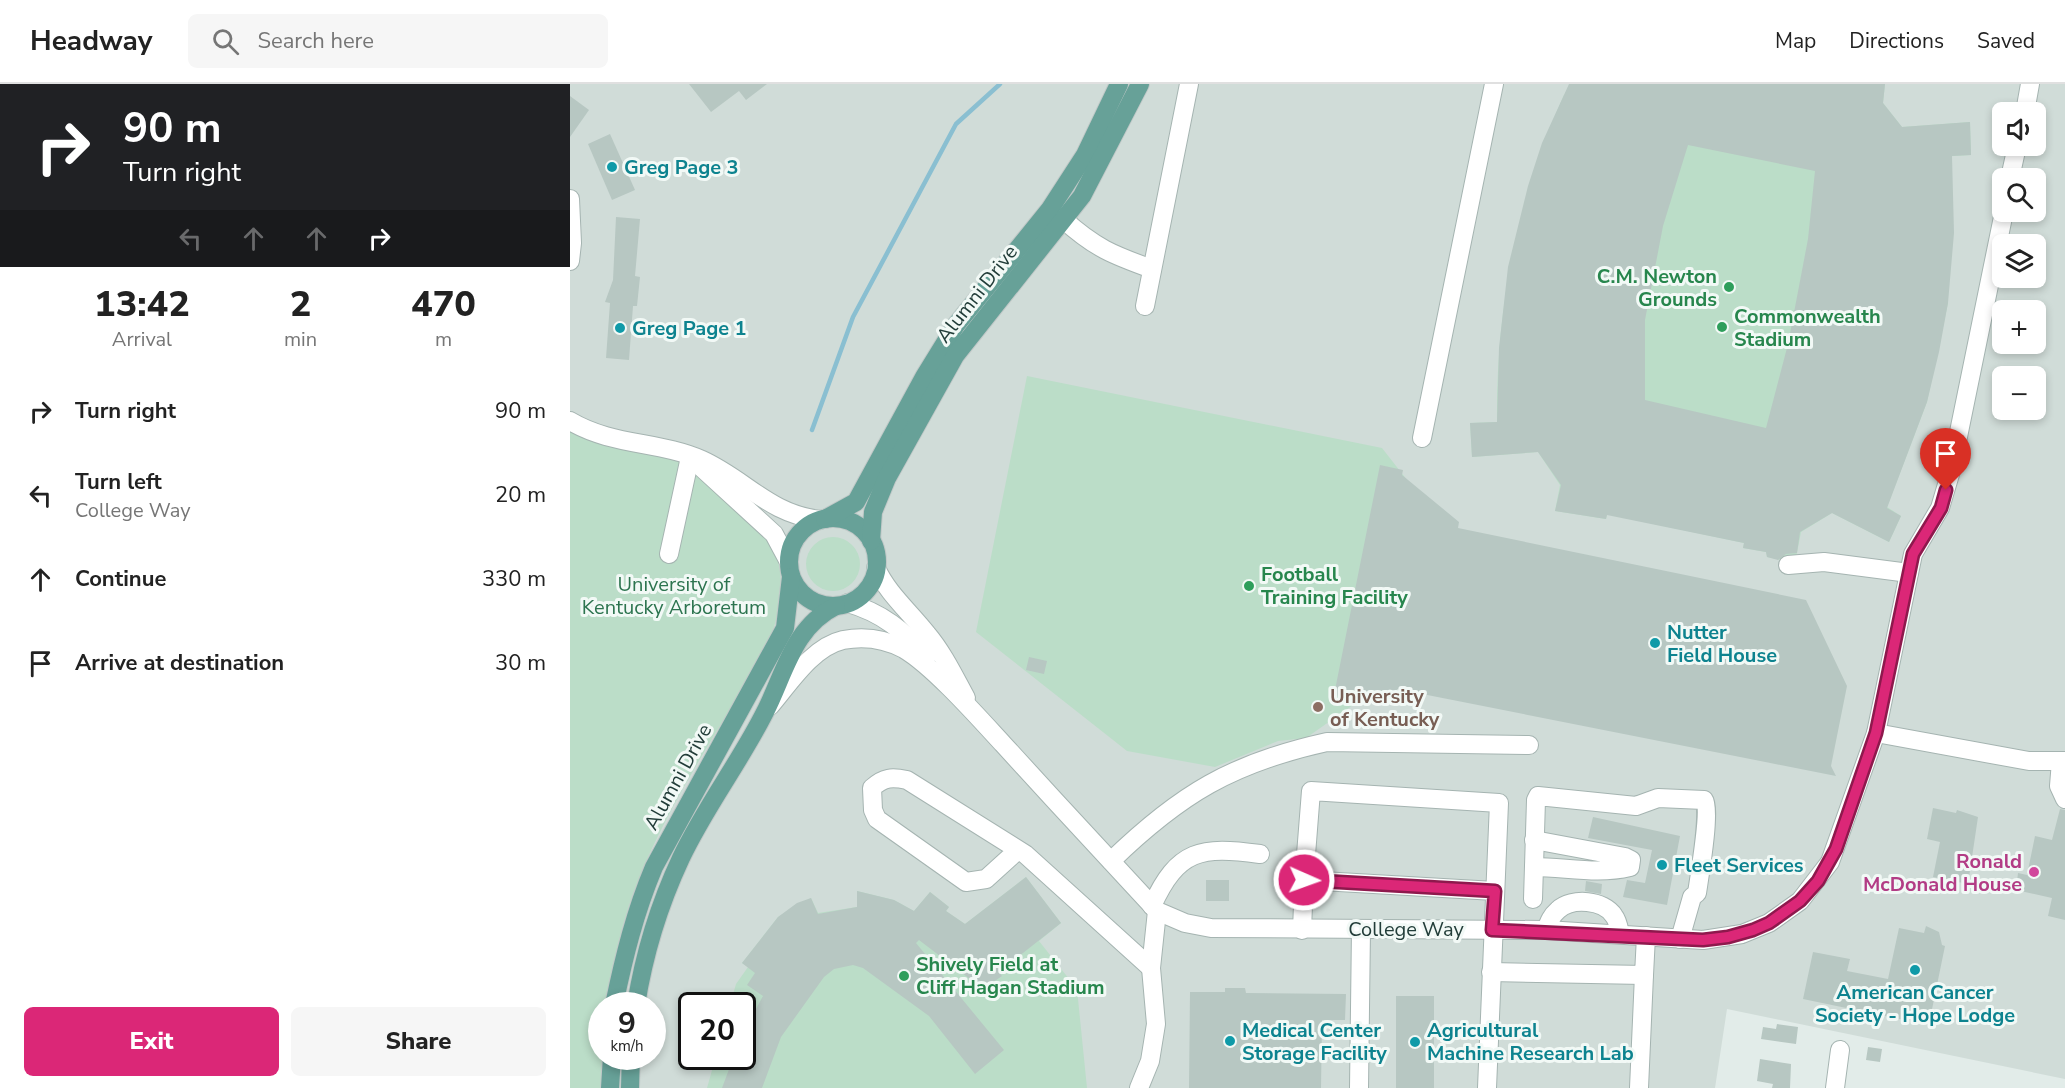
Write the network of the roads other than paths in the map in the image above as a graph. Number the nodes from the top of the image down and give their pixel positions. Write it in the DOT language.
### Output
graph roads {
  1 [pos="1119,84"];
  2 [pos="1140,84"];
  3 [pos="1189,84"];
  4 [pos="1494,84"];
  5 [pos="2030,84"];
  6 [pos="2027,102"];
  7 [pos="570,199"];
  8 [pos="1057,214"];
  9 [pos="2002,222"];
  10 [pos="571,243"];
  11 [pos="570,261"];
  12 [pos="1152,269"];
  13 [pos="1145,306"];
  14 [pos="570,420"];
  15 [pos="1422,438"];
  16 [pos="690,457"];
  17 [pos="823,519"];
  18 [pos="871,541"];
  19 [pos="669,554"];
  20 [pos="1788,565"];
  21 [pos="876,568"];
  22 [pos="790,569"];
  23 [pos="1909,573"];
  24 [pos="842,605"];
  25 [pos="965,696"];
  26 [pos="765,712"];
  27 [pos="974,712"];
  28 [pos="1876,733"];
  29 [pos="1529,745"];
  30 [pos="2063,761"];
  31 [pos="2065,799"];
  32 [pos="1534,840"];
  33 [pos="1018,850"];
  34 [pos="1260,854"];
  35 [pos="1111,861"];
  36 [pos="1534,867"];
  37 [pos="1304,880"];
  38 [pos="1495,891"];
  39 [pos="1533,899"];
  40 [pos="1155,908"];
  41 [pos="1361,929"];
  42 [pos="1302,930"];
  43 [pos="1492,930"];
  44 [pos="1546,930"];
  45 [pos="1620,934"];
  46 [pos="1646,936"];
  47 [pos="1680,939"];
  48 [pos="1151,968"];
  49 [pos="1491,972"];
  50 [pos="1644,975"];
  51 [pos="617,992"];
  52 [pos="639,992"];
  53 [pos="1840,1050"];
  54 [pos="611,1070"];
  55 [pos="631,1070"];
  56 [pos="610,1088"];
  57 [pos="630,1088"];
  58 [pos="1140,1088"];
  59 [pos="1359,1088"];
  60 [pos="1487,1088"];
  61 [pos="1639,1088"];
  62 [pos="1835,1088"];
  1 -- 8 [label="main road, Alumni Drive"];
  2 -- 8 [label="main road, Alumni Drive"];
  3 -- 12 [label="street"];
  4 -- 15 [label="street"];
  5 -- 6 [label="street"];
  7 -- 10 [label="street"];
  8 -- 12 [label="street"];
  8 -- 17 [label="main road, Alumni Drive"];
  8 -- 18 [label="main road, Alumni Drive"];
  9 -- 23 [label="street, College Way"];
  10 -- 11 [label="street"];
  12 -- 13 [label="street"];
  14 -- 16 [label="street"];
  16 -- 17 [label="street"];
  16 -- 19 [label="street"];
  16 -- 22 [label="street"];
  17 -- 18 [label="main road"];
  17 -- 22 [label="main road"];
  18 -- 21 [label="main road"];
  20 -- 23 [label="street"];
  21 -- 24 [label="main road"];
  21 -- 25 [label="street, College Way"];
  22 -- 24 [label="main road"];
  22 -- 51 [label="main road, Alumni Drive"];
  23 -- 28 [label="street, College Way"];
  24 -- 25 [label="street, College Way"];
  24 -- 26 [label="main road"];
  25 -- 27 [label="street, College Way"];
  26 -- 27 [label="street, College Way"];
  26 -- 52 [label="main road"];
  27 -- 35 [label="street, College Way"];
  28 -- 30 [label="street"];
  28 -- 47 [label="street, College Way"];
  29 -- 35 [label="street"];
  30 -- 31 [label="street"];
  32 -- 36 [label="street"];
  32 -- 36 [label="street"];
  32 -- 47 [label="street"];
  33 -- 33 [label="street"];
  33 -- 48 [label="street"];
  34 -- 40 [label="street"];
  35 -- 40 [label="street, College Way"];
  36 -- 39 [label="street"];
  37 -- 38 [label="street"];
  37 -- 38 [label="street"];
  37 -- 42 [label="street"];
  38 -- 43 [label="street"];
  40 -- 42 [label="street, College Way"];
  40 -- 48 [label="street"];
  41 -- 42 [label="street, College Way"];
  41 -- 43 [label="street, College Way"];
  41 -- 59 [label="street"];
  43 -- 44 [label="street, College Way"];
  43 -- 49 [label="street"];
  44 -- 45 [label="street, College Way"];
  44 -- 45 [label="street"];
  45 -- 46 [label="street, College Way"];
  46 -- 47 [label="street, College Way"];
  46 -- 50 [label="street"];
  48 -- 58 [label="street"];
  49 -- 50 [label="street"];
  49 -- 60 [label="street"];
  50 -- 61 [label="street"];
  53 -- 62 [label="street"];
  54 -- 56 [label="main road"];
  55 -- 57 [label="main road"];
}
